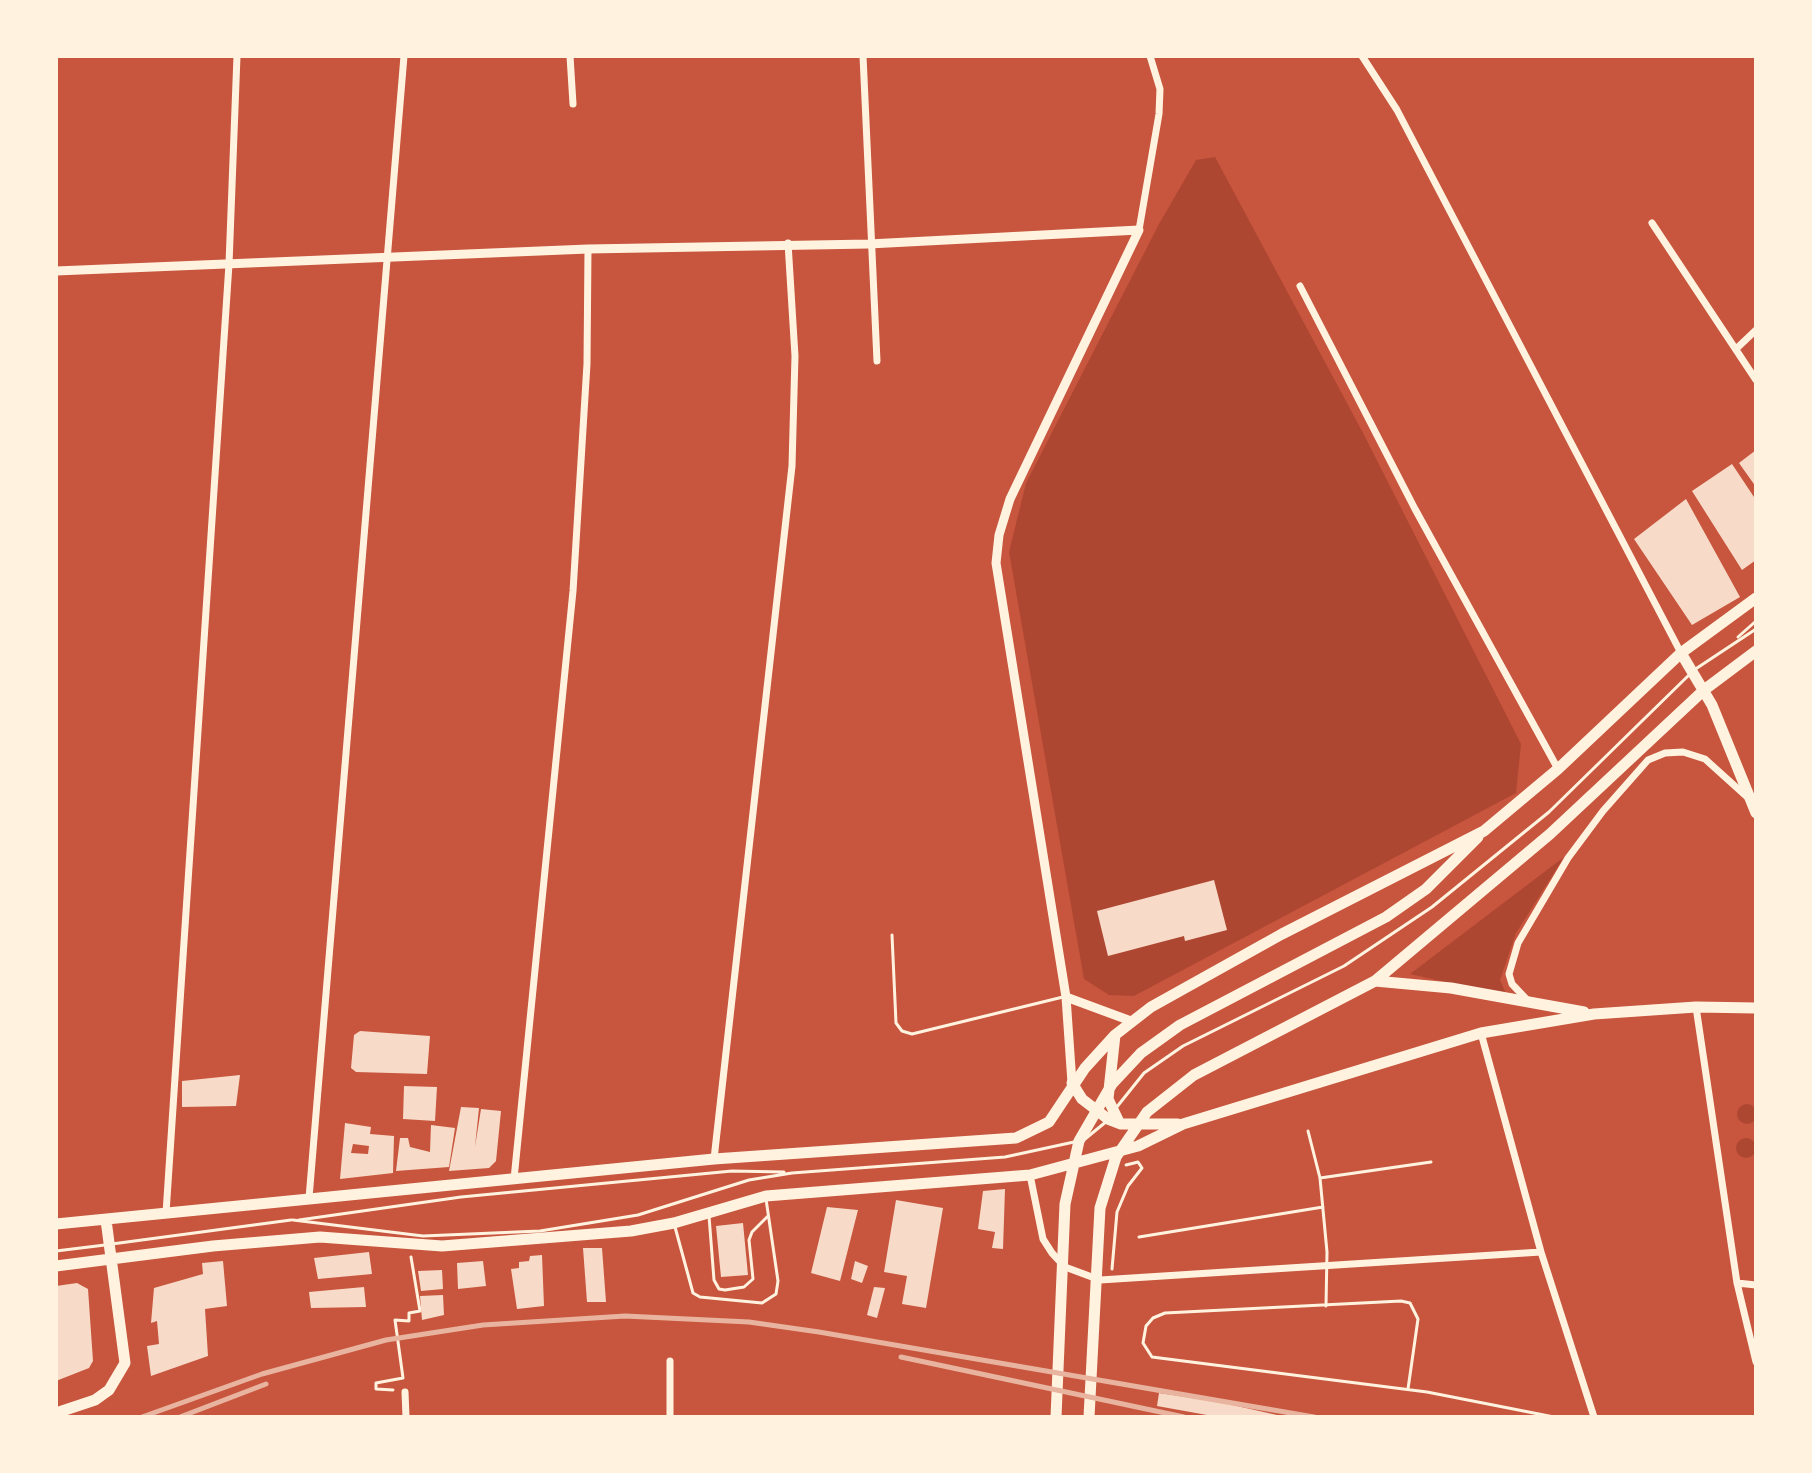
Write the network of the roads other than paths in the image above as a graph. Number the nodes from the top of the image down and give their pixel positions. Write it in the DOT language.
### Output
graph roads {
  1 [pos="237,56"];
  2 [pos="404,56"];
  3 [pos="570,56"];
  4 [pos="863,56"];
  5 [pos="1150,56"];
  6 [pos="1362,56"];
  7 [pos="573,104"];
  8 [pos="1652,223"];
  9 [pos="1139,230"];
  10 [pos="788,243"];
  11 [pos="869,244"];
  12 [pos="588,249"];
  13 [pos="388,260"];
  14 [pos="229,264"];
  15 [pos="56,271"];
  16 [pos="1300,286"];
  17 [pos="1756,330"];
  18 [pos="1736,349"];
  19 [pos="877,361"];
  20 [pos="1756,380"];
  21 [pos="1756,598"];
  22 [pos="1756,621"];
  23 [pos="1756,629"];
  24 [pos="1733,642"];
  25 [pos="1756,651"];
  26 [pos="1681,653"];
  27 [pos="1693,671"];
  28 [pos="1704,690"];
  29 [pos="1558,769"];
  30 [pos="1751,800"];
  31 [pos="1756,813"];
  32 [pos="1484,831"];
  33 [pos="892,935"];
  34 [pos="1375,981"];
  35 [pos="1066,997"];
  36 [pos="1531,1004"];
  37 [pos="1696,1007"];
  38 [pos="1756,1008"];
  39 [pos="1594,1014"];
  40 [pos="1131,1021"];
  41 [pos="1481,1033"];
  42 [pos="1115,1035"];
  43 [pos="1072,1083"];
  44 [pos="1110,1116"];
  45 [pos="1183,1124"];
  46 [pos="1308,1131"];
  47 [pos="714,1159"];
  48 [pos="1431,1162"];
  49 [pos="792,1173"];
  50 [pos="1030,1175"];
  51 [pos="1320,1178"];
  52 [pos="514,1179"];
  53 [pos="766,1196"];
  54 [pos="309,1198"];
  55 [pos="1323,1207"];
  56 [pos="709,1212"];
  57 [pos="166,1213"];
  58 [pos="768,1216"];
  59 [pos="106,1220"];
  60 [pos="293,1220"];
  61 [pos="674,1223"];
  62 [pos="56,1224"];
  63 [pos="1139,1237"];
  64 [pos="109,1245"];
  65 [pos="56,1251"];
  66 [pos="1541,1252"];
  67 [pos="110,1261"];
  68 [pos="1327,1263"];
  69 [pos="56,1266"];
  70 [pos="1737,1283"];
  71 [pos="1756,1285"];
  72 [pos="1326,1306"];
  73 [pos="670,1361"];
  74 [pos="1756,1362"];
  75 [pos="1408,1389"];
  76 [pos="405,1392"];
  77 [pos="56,1413"];
  78 [pos="406,1417"];
  79 [pos="670,1417"];
  80 [pos="1056,1417"];
  81 [pos="1089,1417"];
  82 [pos="1554,1417"];
  83 [pos="1594,1417"];
  1 -- 14 [label="street"];
  2 -- 13 [label="street"];
  3 -- 7 [label="street"];
  4 -- 11 [label="street"];
  5 -- 9 [label="street"];
  6 -- 26 [label="street"];
  8 -- 18 [label="street"];
  9 -- 11 [label="street"];
  9 -- 35 [label="street"];
  10 -- 11 [label="street"];
  10 -- 12 [label="street"];
  10 -- 47 [label="street"];
  11 -- 19 [label="street"];
  12 -- 13 [label="street"];
  12 -- 52 [label="street"];
  13 -- 14 [label="street"];
  13 -- 54 [label="street"];
  14 -- 15 [label="street"];
  14 -- 57 [label="street"];
  16 -- 29 [label="street"];
  17 -- 18 [label="street"];
  18 -- 20 [label="street"];
  21 -- 26 [label="main road"];
  22 -- 24 [label="lane"];
  23 -- 24 [label="lane"];
  24 -- 27 [label="lane"];
  25 -- 28 [label="main road"];
  26 -- 27 [label="main road"];
  26 -- 29 [label="main road"];
  27 -- 28 [label="main road"];
  27 -- 44 [label="lane"];
  28 -- 30 [label="main road"];
  28 -- 34 [label="main road"];
  29 -- 32 [label="main road"];
  30 -- 31 [label="main road"];
  30 -- 36 [label="street"];
  32 -- 40 [label="main road"];
  32 -- 80 [label="main road"];
  33 -- 35 [label="lane"];
  34 -- 36 [label="main road"];
  34 -- 81 [label="main road"];
  35 -- 40 [label="street"];
  35 -- 43 [label="street"];
  36 -- 39 [label="main road"];
  37 -- 38 [label="main road"];
  37 -- 39 [label="main road"];
  37 -- 70 [label="street"];
  39 -- 41 [label="main road"];
  40 -- 42 [label="main road"];
  41 -- 45 [label="main road"];
  41 -- 66 [label="street"];
  42 -- 43 [label="main road"];
  42 -- 44 [label="main road"];
  43 -- 44 [label="main road"];
  43 -- 47 [label="main road"];
  44 -- 45 [label="main road"];
  44 -- 49 [label="lane"];
  45 -- 50 [label="main road"];
  46 -- 51 [label="lane"];
  47 -- 52 [label="main road"];
  48 -- 51 [label="lane"];
  49 -- 60 [label="lane"];
  49 -- 60 [label="lane"];
  50 -- 53 [label="main road"];
  50 -- 68 [label="street"];
  51 -- 55 [label="lane"];
  52 -- 54 [label="main road"];
  53 -- 56 [label="main road"];
  53 -- 58 [label="lane"];
  54 -- 57 [label="main road"];
  55 -- 63 [label="lane"];
  55 -- 68 [label="lane"];
  56 -- 58 [label="lane"];
  56 -- 61 [label="main road"];
  57 -- 59 [label="main road"];
  58 -- 61 [label="lane"];
  59 -- 62 [label="main road"];
  59 -- 64 [label="main road"];
  60 -- 64 [label="lane"];
  61 -- 67 [label="main road"];
  64 -- 65 [label="lane"];
  64 -- 67 [label="main road"];
  66 -- 68 [label="street"];
  66 -- 83 [label="street"];
  67 -- 69 [label="main road"];
  67 -- 77 [label="main road"];
  68 -- 72 [label="lane"];
  70 -- 71 [label="street"];
  70 -- 74 [label="street"];
  72 -- 75 [label="lane"];
  72 -- 75 [label="lane"];
  73 -- 79 [label="street"];
  75 -- 82 [label="lane"];
  76 -- 78 [label="street"];
}
